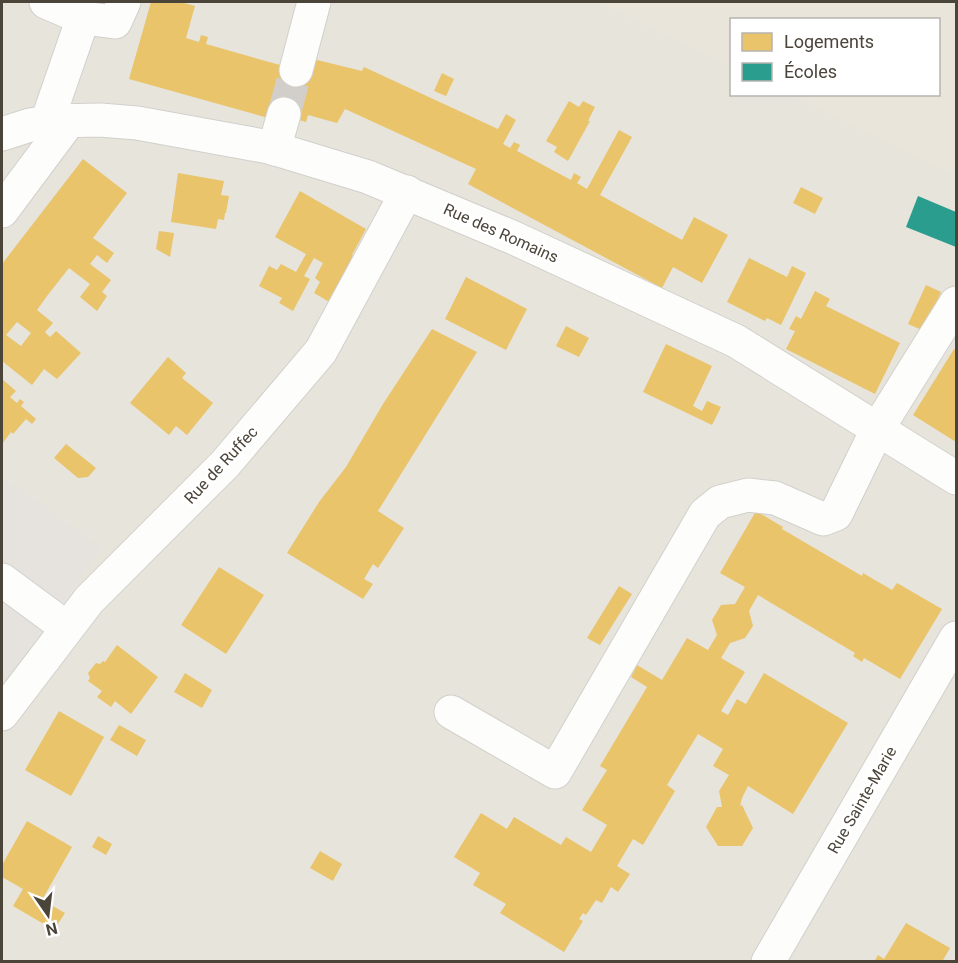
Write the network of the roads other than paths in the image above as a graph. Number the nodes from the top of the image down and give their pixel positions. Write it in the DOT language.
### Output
graph roads {
  1 [pos="46,2"];
  2 [pos="124,2"];
  3 [pos="314,2"];
  4 [pos="84,18"];
  5 [pos="296,70"];
  6 [pos="284,114"];
  7 [pos="58,122"];
  8 [pos="2,134"];
  9 [pos="274,149"];
  10 [pos="407,192"];
  11 [pos="2,211"];
  12 [pos="957,303"];
  13 [pos="878,428"];
  14 [pos="957,478"];
  15 [pos="2,580"];
  16 [pos="67,628"];
  17 [pos="957,638"];
  18 [pos="451,712"];
  19 [pos="2,714"];
  20 [pos="768,962"];
  1 -- 4 [label="street"];
  2 -- 4 [label="street"];
  3 -- 5 [label="street"];
  4 -- 7 [label="street"];
  6 -- 9 [label="street"];
  7 -- 8 [label="street, Rue des Romains"];
  7 -- 9 [label="street, Rue des Romains"];
  7 -- 11 [label="street"];
  9 -- 10 [label="street, Rue des Romains"];
  10 -- 13 [label="street, Rue des Romains"];
  10 -- 16 [label="street, Rue de Ruffec"];
  12 -- 13 [label="street"];
  13 -- 14 [label="street, Rue des Romains"];
  13 -- 18 [label="street"];
  15 -- 16 [label="street"];
  16 -- 19 [label="street, Rue de Ruffec"];
  17 -- 20 [label="street, Rue Sainte-Marie"];
}
